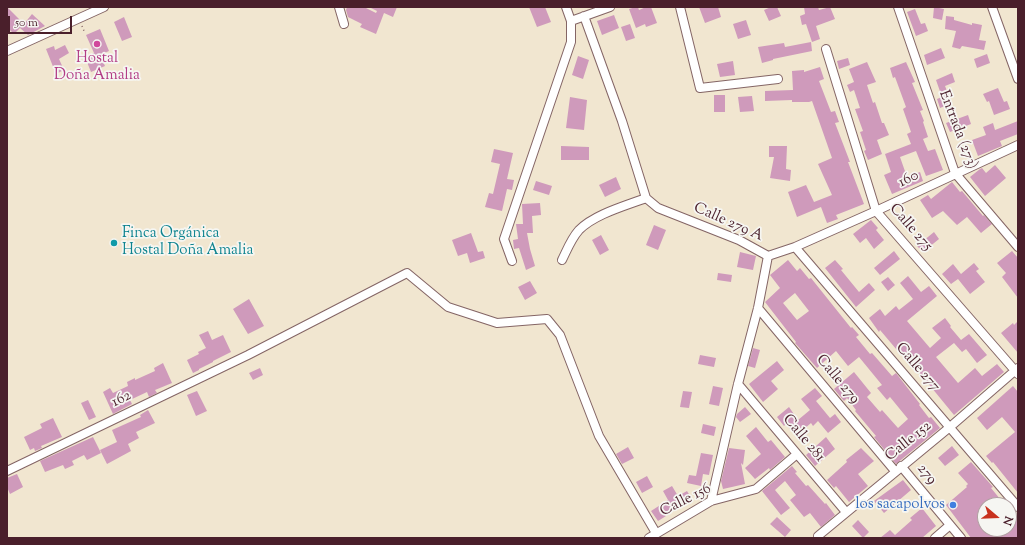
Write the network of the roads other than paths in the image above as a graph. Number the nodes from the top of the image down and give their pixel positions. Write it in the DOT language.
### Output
graph roads {
  1 [pos="104,7"];
  2 [pos="339,7"];
  3 [pos="566,7"];
  4 [pos="610,7"];
  5 [pos="680,7"];
  6 [pos="898,7"];
  7 [pos="992,7"];
  8 [pos="584,16"];
  9 [pos="571,21"];
  10 [pos="344,24"];
  11 [pos="826,48"];
  12 [pos="7,51"];
  13 [pos="778,79"];
  14 [pos="1018,79"];
  15 [pos="1018,145"];
  16 [pos="955,173"];
  17 [pos="646,198"];
  18 [pos="876,211"];
  19 [pos="795,247"];
  20 [pos="1018,247"];
  21 [pos="768,256"];
  22 [pos="562,260"];
  23 [pos="512,261"];
  24 [pos="758,308"];
  25 [pos="1017,371"];
  26 [pos="738,384"];
  27 [pos="950,427"];
  28 [pos="797,454"];
  29 [pos="898,468"];
  30 [pos="7,471"];
  31 [pos="711,501"];
  32 [pos="1018,507"];
  33 [pos="846,512"];
  34 [pos="950,525"];
  35 [pos="656,533"];
  36 [pos="818,536"];
  37 [pos="649,538"];
  38 [pos="935,538"];
  39 [pos="961,538"];
  1 -- 12 [label="street"];
  2 -- 10 [label="street"];
  3 -- 9 [label="street"];
  4 -- 8 [label="street"];
  5 -- 13 [label="street"];
  6 -- 16 [label="street, Entrada (273)"];
  7 -- 14 [label="street"];
  8 -- 9 [label="street"];
  8 -- 17 [label="street"];
  9 -- 23 [label="street"];
  11 -- 18 [label="street, Calle 275"];
  15 -- 16 [label="street, 160"];
  16 -- 18 [label="street, 160"];
  16 -- 20 [label="street, Entrada (273)"];
  17 -- 21 [label="street, Calle 279 A"];
  17 -- 22 [label="street"];
  18 -- 19 [label="street, 160"];
  18 -- 25 [label="street, Calle 275"];
  19 -- 21 [label="street, 160"];
  19 -- 27 [label="street, Calle 277"];
  21 -- 24 [label="street, Calle 279 A"];
  24 -- 26 [label="street, Calle 279 A"];
  24 -- 29 [label="street, Calle 279"];
  25 -- 27 [label="street, Calle 152"];
  26 -- 28 [label="street, Calle 281"];
  26 -- 31 [label="street, Calle 279 A"];
  27 -- 29 [label="street, Calle 152"];
  27 -- 32 [label="street, Calle 277"];
  28 -- 31 [label="street, Calle 156"];
  28 -- 33 [label="street, Calle 281"];
  29 -- 33 [label="street, Calle 152"];
  29 -- 34 [label="street, 279"];
  30 -- 35 [label="street, 162"];
  31 -- 35 [label="street, Calle 156"];
  33 -- 36 [label="street, Calle 152"];
  34 -- 38 [label="street"];
  34 -- 39 [label="street, 279"];
  35 -- 37 [label="street, Calle 156"];
}
